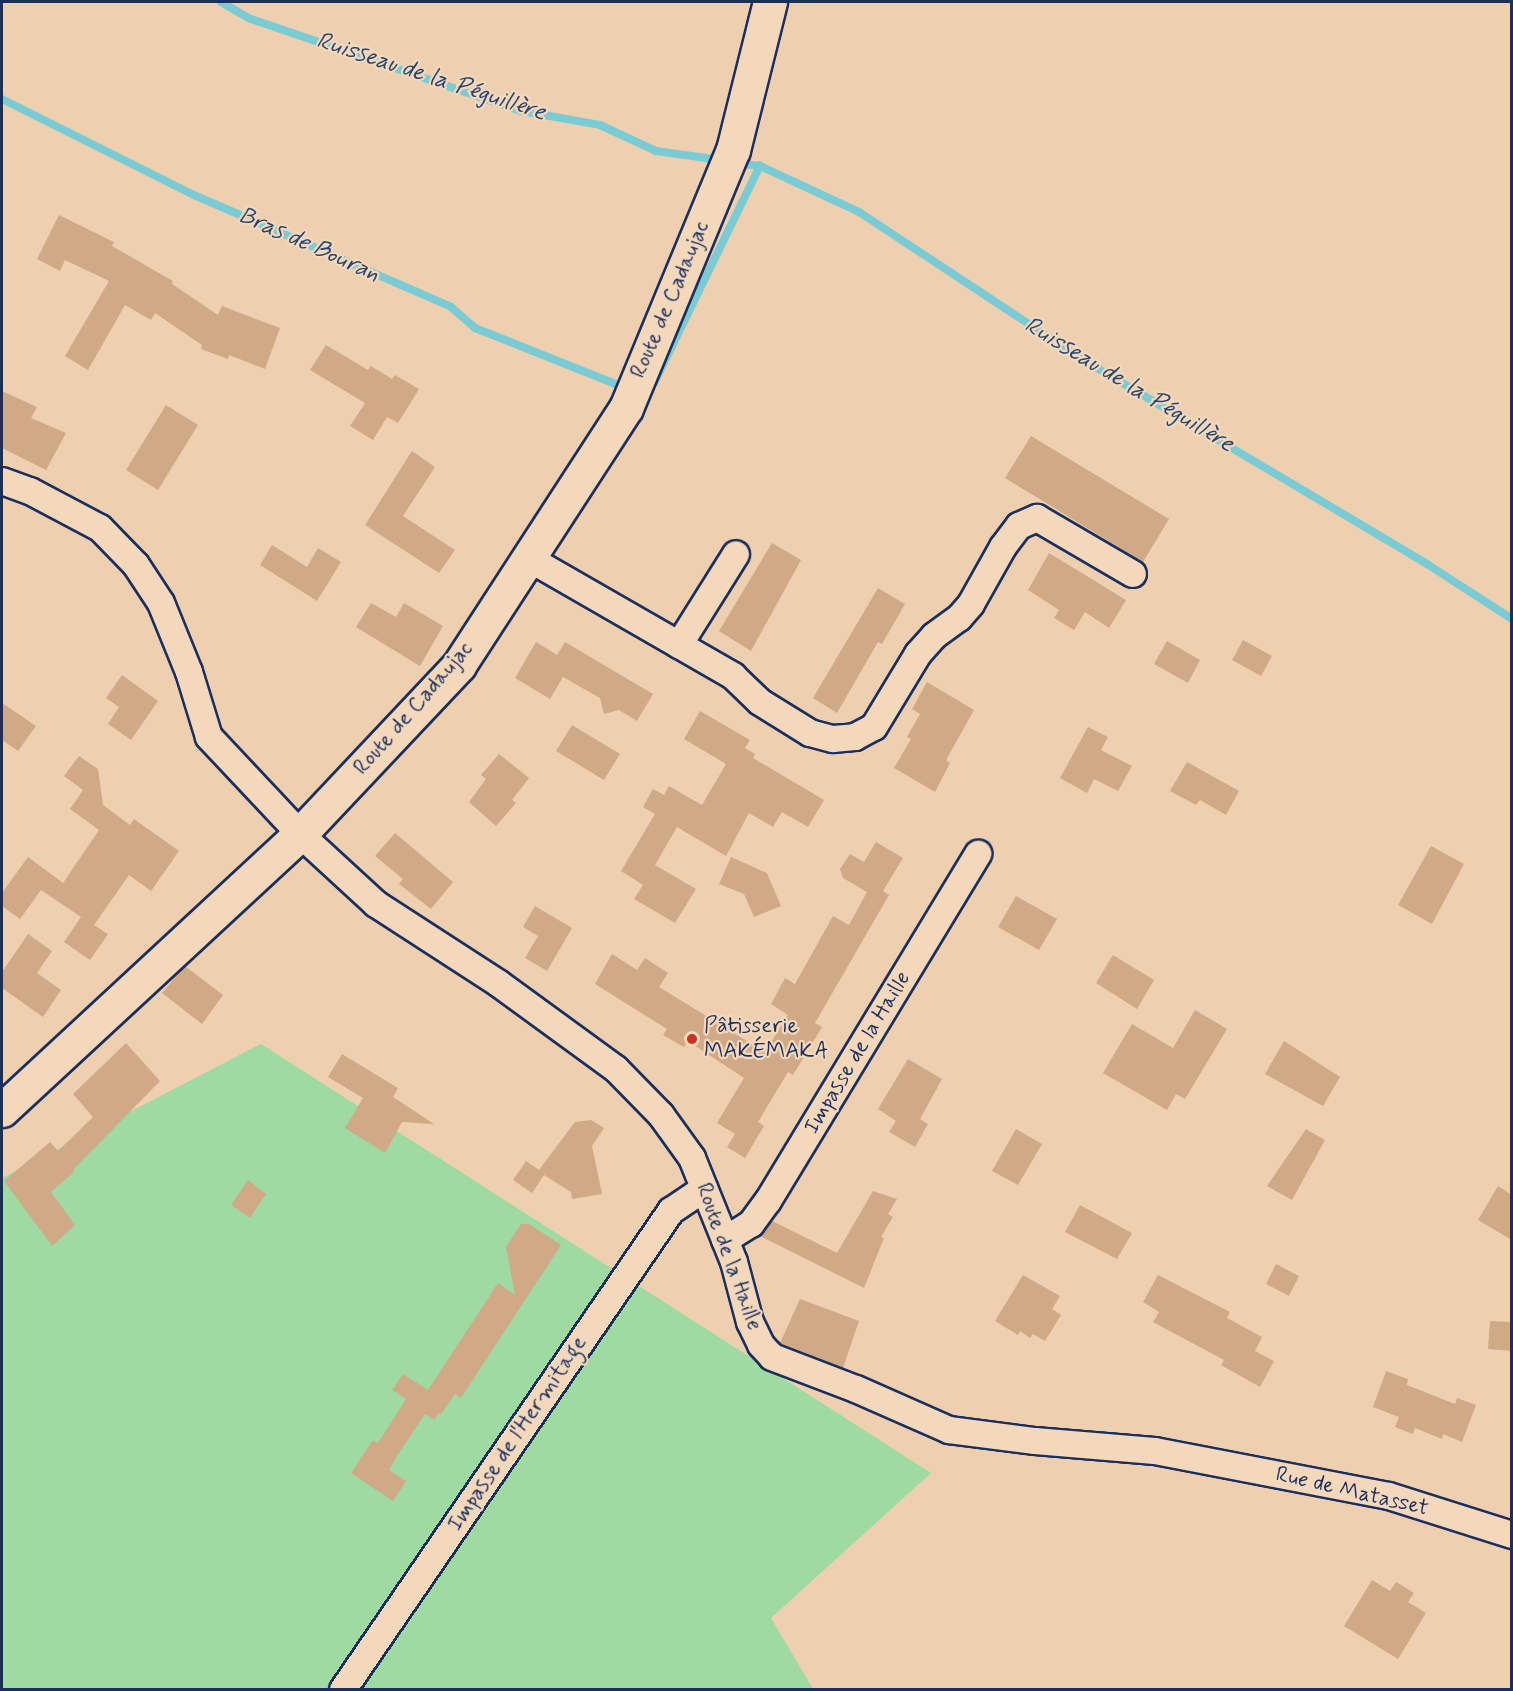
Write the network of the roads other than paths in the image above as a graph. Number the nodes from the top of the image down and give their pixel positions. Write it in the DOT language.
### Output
graph roads {
  1 [pos="770,2"];
  2 [pos="2,482"];
  3 [pos="736,554"];
  4 [pos="528,558"];
  5 [pos="1133,574"];
  6 [pos="680,645"];
  7 [pos="300,834"];
  8 [pos="978,854"];
  9 [pos="2,1110"];
  10 [pos="704,1189"];
  11 [pos="725,1240"];
  12 [pos="1261,1472"];
  13 [pos="1512,1535"];
  14 [pos="342,1689"];
  1 -- 4 [label="street, Route de Cadaujac"];
  2 -- 7 [label="street, Route de la Haille"];
  3 -- 6 [label="street"];
  4 -- 6 [label="street"];
  4 -- 7 [label="street, Route de Cadaujac"];
  5 -- 6 [label="street"];
  7 -- 9 [label="street, Route de Cadaujac"];
  7 -- 10 [label="street, Route de la Haille"];
  8 -- 11 [label="street, Impasse de la Haille"];
  10 -- 11 [label="street, Route de la Haille"];
  10 -- 14 [label="street, Impasse de l'Hermitage"];
  11 -- 12 [label="street, Route de la Haille"];
  12 -- 13 [label="street, Rue de Matasset"];
}
